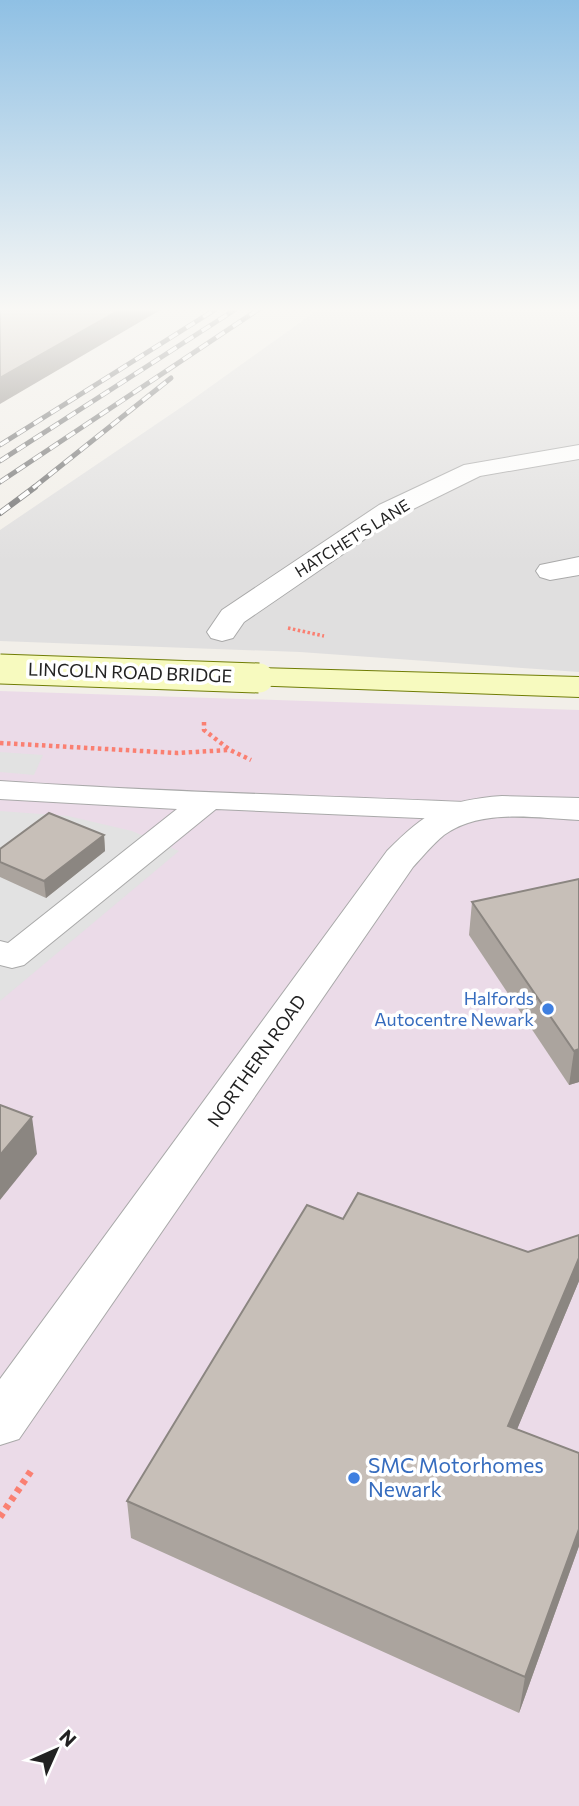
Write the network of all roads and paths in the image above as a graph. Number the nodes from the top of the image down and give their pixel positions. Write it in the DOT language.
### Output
graph roads {
  1 [pos="579,452"];
  2 [pos="579,566"];
  3 [pos="550,572"];
  4 [pos="222,632"];
  5 [pos="0,669"];
  6 [pos="579,687"];
  7 [pos="203,712"];
  8 [pos="0,743"];
  9 [pos="230,750"];
  10 [pos="254,762"];
  11 [pos="0,790"];
  12 [pos="209,799"];
  13 [pos="579,809"];
  14 [pos="465,811"];
  15 [pos="0,952"];
  16 [pos="0,1422"];
  1 -- 4 [label="street, HATCHET'S LANE"];
  2 -- 3 [label="street"];
  5 -- 6 [label="main road, LINCOLN ROAD BRIDGE, bridge"];
  7 -- 9 [label="path"];
  8 -- 9 [label="path"];
  9 -- 10 [label="path"];
  11 -- 12 [label="lane"];
  12 -- 14 [label="lane"];
  12 -- 15 [label="lane"];
  13 -- 14 [label="street, NORTHERN ROAD"];
  14 -- 16 [label="street, NORTHERN ROAD"];
}
